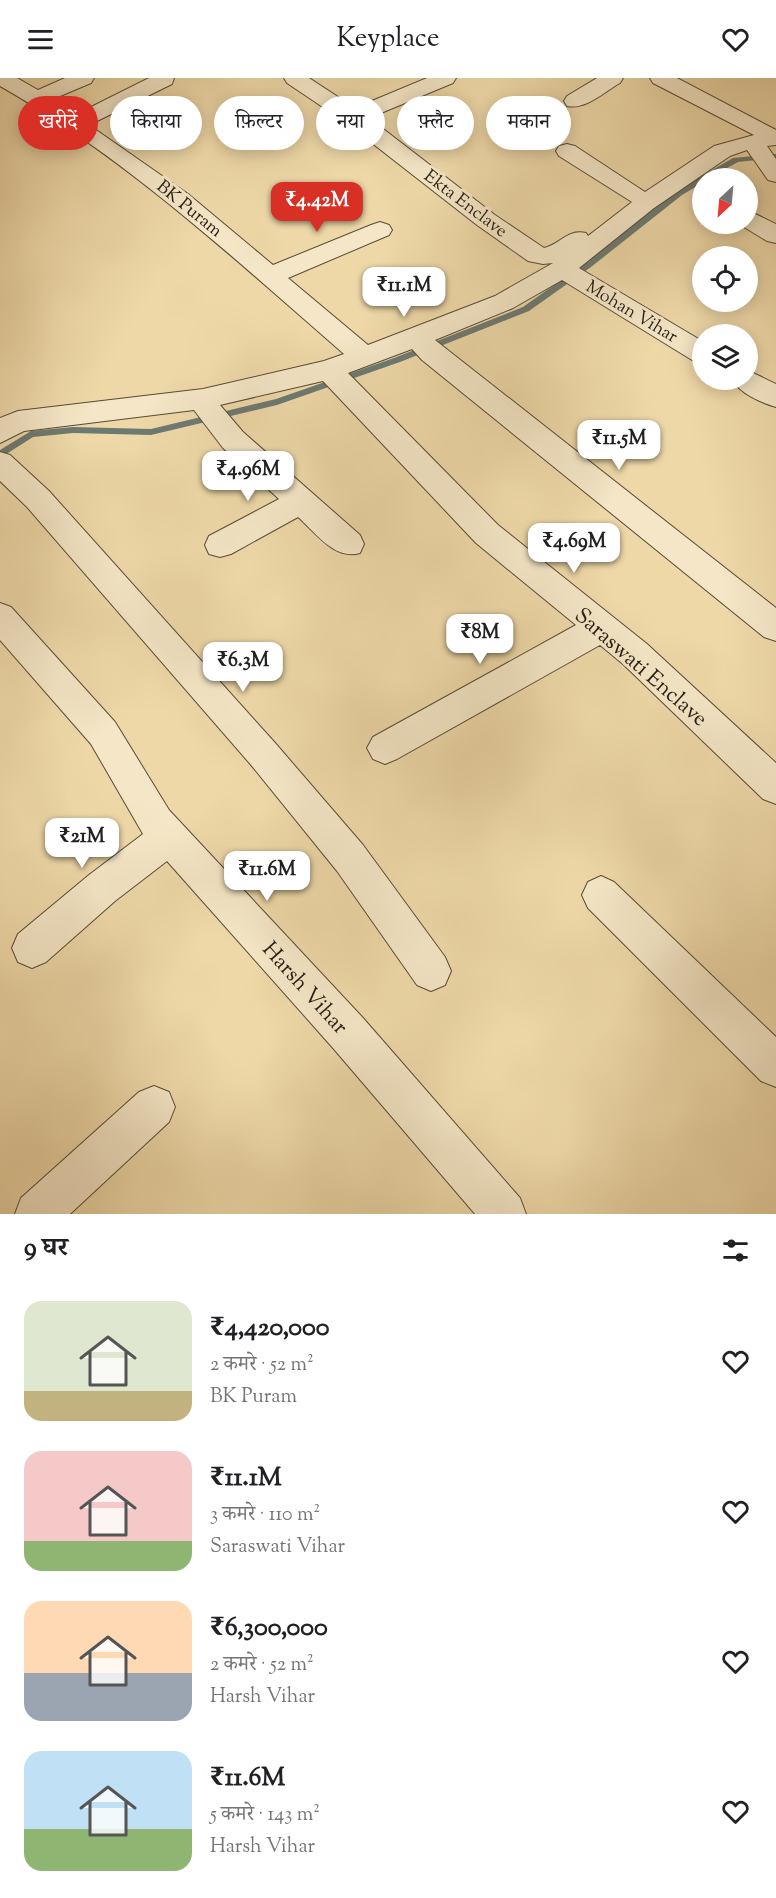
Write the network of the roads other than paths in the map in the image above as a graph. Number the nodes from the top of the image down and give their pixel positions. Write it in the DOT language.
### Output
graph roads {
  1 [pos="2,78"];
  2 [pos="83,78"];
  3 [pos="295,78"];
  4 [pos="445,78"];
  5 [pos="612,78"];
  6 [pos="661,78"];
  7 [pos="164,79"];
  8 [pos="34,96"];
  9 [pos="42,96"];
  10 [pos="322,96"];
  11 [pos="575,101"];
  12 [pos="385,103"];
  13 [pos="98,111"];
  14 [pos="98,141"];
  15 [pos="385,142"];
  16 [pos="567,151"];
  17 [pos="767,151"];
  18 [pos="705,168"];
  19 [pos="692,180"];
  20 [pos="692,181"];
  21 [pos="636,196"];
  22 [pos="758,224"];
  23 [pos="380,230"];
  24 [pos="776,235"];
  25 [pos="567,270"];
  26 [pos="270,276"];
  27 [pos="423,344"];
  28 [pos="692,347"];
  29 [pos="364,356"];
  30 [pos="336,378"];
  31 [pos="758,387"];
  32 [pos="776,397"];
  33 [pos="210,412"];
  34 [pos="0,432"];
  35 [pos="0,463"];
  36 [pos="299,502"];
  37 [pos="220,544"];
  38 [pos="349,544"];
  39 [pos="0,617"];
  40 [pos="776,627"];
  41 [pos="600,628"];
  42 [pos="385,747"];
  43 [pos="776,787"];
  44 [pos="169,836"];
  45 [pos="601,895"];
  46 [pos="32,948"];
  47 [pos="430,970"];
  48 [pos="776,1066"];
  49 [pos="154,1107"];
  50 [pos="37,1214"];
  51 [pos="504,1214"];
  1 -- 8 [label="street, BK Puram"];
  2 -- 9 [label="street"];
  3 -- 10 [label="street, Ekta Enclave"];
  4 -- 12 [label="street"];
  5 -- 11 [label="street"];
  6 -- 17 [label="street"];
  7 -- 13 [label="street"];
  14 -- 26 [label="street, BK Puram"];
  15 -- 25 [label="street, Ekta Enclave"];
  16 -- 21 [label="street"];
  17 -- 18 [label="street"];
  19 -- 21 [label="street"];
  20 -- 25 [label="street"];
  21 -- 25 [label="street"];
  22 -- 24 [label="street"];
  23 -- 26 [label="street"];
  25 -- 27 [label="street"];
  25 -- 28 [label="street, Mohan Vihar"];
  26 -- 29 [label="street, BK Puram"];
  27 -- 29 [label="street"];
  27 -- 40 [label="street"];
  29 -- 30 [label="street"];
  30 -- 33 [label="street"];
  30 -- 41 [label="street, Saraswati Enclave"];
  31 -- 32 [label="street"];
  33 -- 34 [label="street"];
  33 -- 36 [label="street"];
  35 -- 47 [label="street"];
  36 -- 37 [label="street"];
  36 -- 38 [label="street"];
  39 -- 44 [label="street, Harsh Vihar"];
  41 -- 42 [label="street"];
  41 -- 43 [label="street, Saraswati Enclave"];
  44 -- 46 [label="street"];
  44 -- 51 [label="street, Harsh Vihar"];
  45 -- 48 [label="street"];
  49 -- 50 [label="street"];
}
